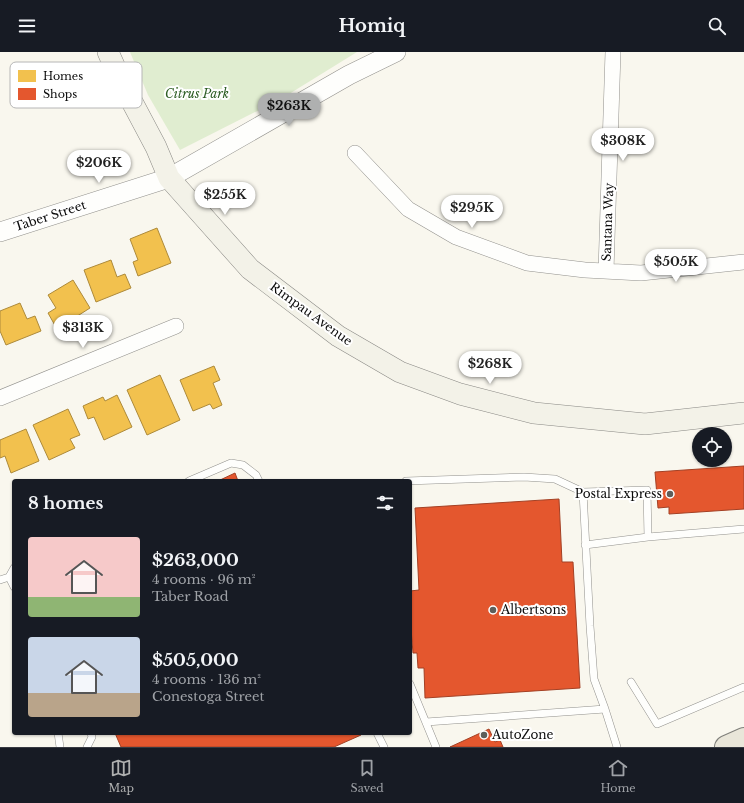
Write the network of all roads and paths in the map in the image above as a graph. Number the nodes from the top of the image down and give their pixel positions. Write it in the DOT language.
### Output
graph roads {
  1 [pos="108,52"];
  2 [pos="396,52"];
  3 [pos="613,52"];
  4 [pos="112,62"];
  5 [pos="135,108"];
  6 [pos="354,153"];
  7 [pos="169,178"];
  8 [pos="0,232"];
  9 [pos="744,262"];
  10 [pos="606,271"];
  11 [pos="176,326"];
  12 [pos="0,398"];
  13 [pos="744,413"];
  14 [pos="194,479"];
  15 [pos="258,479"];
  16 [pos="412,481"];
  17 [pos="583,492"];
  18 [pos="744,528"];
  19 [pos="648,537"];
  20 [pos="585,545"];
  21 [pos="12,572"];
  22 [pos="9,577"];
  23 [pos="0,580"];
  24 [pos="12,583"];
  25 [pos="631,682"];
  26 [pos="744,687"];
  27 [pos="412,689"];
  28 [pos="605,709"];
  29 [pos="426,722"];
  30 [pos="58,735"];
  31 [pos="92,735"];
  32 [pos="378,735"];
  33 [pos="744,739"];
  34 [pos="60,747"];
  35 [pos="87,747"];
  36 [pos="384,747"];
  37 [pos="436,747"];
  38 [pos="617,747"];
  39 [pos="726,747"];
  1 -- 4 [label="main road, Rimpau Avenue"];
  2 -- 7 [label="street, Taber Street"];
  3 -- 10 [label="street, Santana Way"];
  5 -- 7 [label="main road, Rimpau Avenue"];
  6 -- 10 [label="street"];
  7 -- 8 [label="street, Taber Street"];
  7 -- 13 [label="main road, Rimpau Avenue"];
  9 -- 10 [label="street"];
  11 -- 12 [label="street"];
  14 -- 15 [label="lane"];
  16 -- 17 [label="lane"];
  17 -- 19 [label="lane"];
  17 -- 20 [label="lane"];
  18 -- 19 [label="lane"];
  19 -- 20 [label="lane"];
  20 -- 28 [label="lane"];
  21 -- 22 [label="lane"];
  22 -- 23 [label="lane"];
  22 -- 24 [label="lane"];
  25 -- 26 [label="lane"];
  27 -- 29 [label="lane"];
  28 -- 29 [label="lane"];
  28 -- 38 [label="lane"];
  29 -- 37 [label="lane"];
  30 -- 34 [label="lane"];
  31 -- 35 [label="lane"];
  32 -- 36 [label="lane"];
  33 -- 39 [label="main road"];
}
